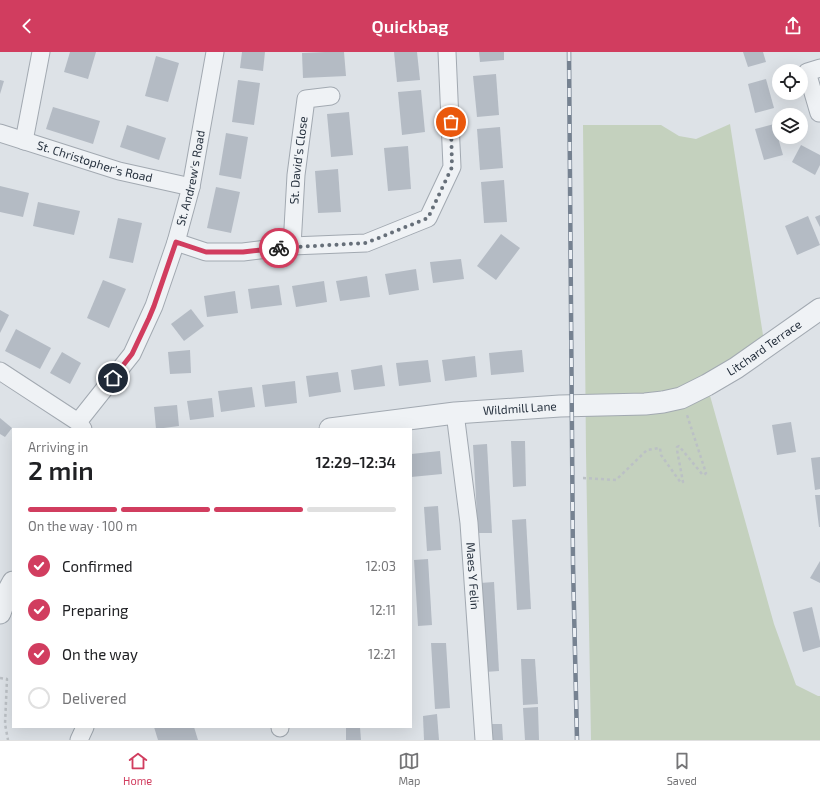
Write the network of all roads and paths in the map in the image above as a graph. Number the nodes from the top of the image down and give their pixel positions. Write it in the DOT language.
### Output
graph roads {
  1 [pos="41,52"];
  2 [pos="215,52"];
  3 [pos="447,52"];
  4 [pos="820,68"];
  5 [pos="331,96"];
  6 [pos="819,113"];
  7 [pos="0,133"];
  8 [pos="24,141"];
  9 [pos="191,187"];
  10 [pos="176,242"];
  11 [pos="292,246"];
  12 [pos="820,309"];
  13 [pos="0,371"];
  14 [pos="707,385"];
  15 [pos="681,398"];
  16 [pos="455,413"];
  17 [pos="80,425"];
  18 [pos="338,428"];
  19 [pos="583,478"];
  20 [pos="12,584"];
  21 [pos="0,614"];
  22 [pos="0,678"];
  23 [pos="85,728"];
  24 [pos="8,740"];
  25 [pos="79,740"];
  26 [pos="484,740"];
  1 -- 8 [label="street"];
  2 -- 9 [label="street, St. Andrew's Road"];
  3 -- 11 [label="street"];
  4 -- 6 [label="street"];
  5 -- 11 [label="street, St. David's Close"];
  7 -- 8 [label="street, St. Christopher's Road"];
  8 -- 9 [label="street, St. Christopher's Road"];
  9 -- 10 [label="street, St. Andrew's Road"];
  10 -- 11 [label="street"];
  10 -- 17 [label="street, St. Andrew's Road"];
  12 -- 14 [label="street, Litchard Terrace"];
  13 -- 17 [label="street"];
  14 -- 15 [label="street, Wildmill Lane"];
  15 -- 16 [label="street, Wildmill Lane"];
  15 -- 19 [label="path"];
  16 -- 18 [label="street, Wildmill Lane"];
  16 -- 26 [label="street, Maes Y Felin"];
  20 -- 21 [label="street"];
  22 -- 24 [label="path"];
  23 -- 25 [label="street"];
}
